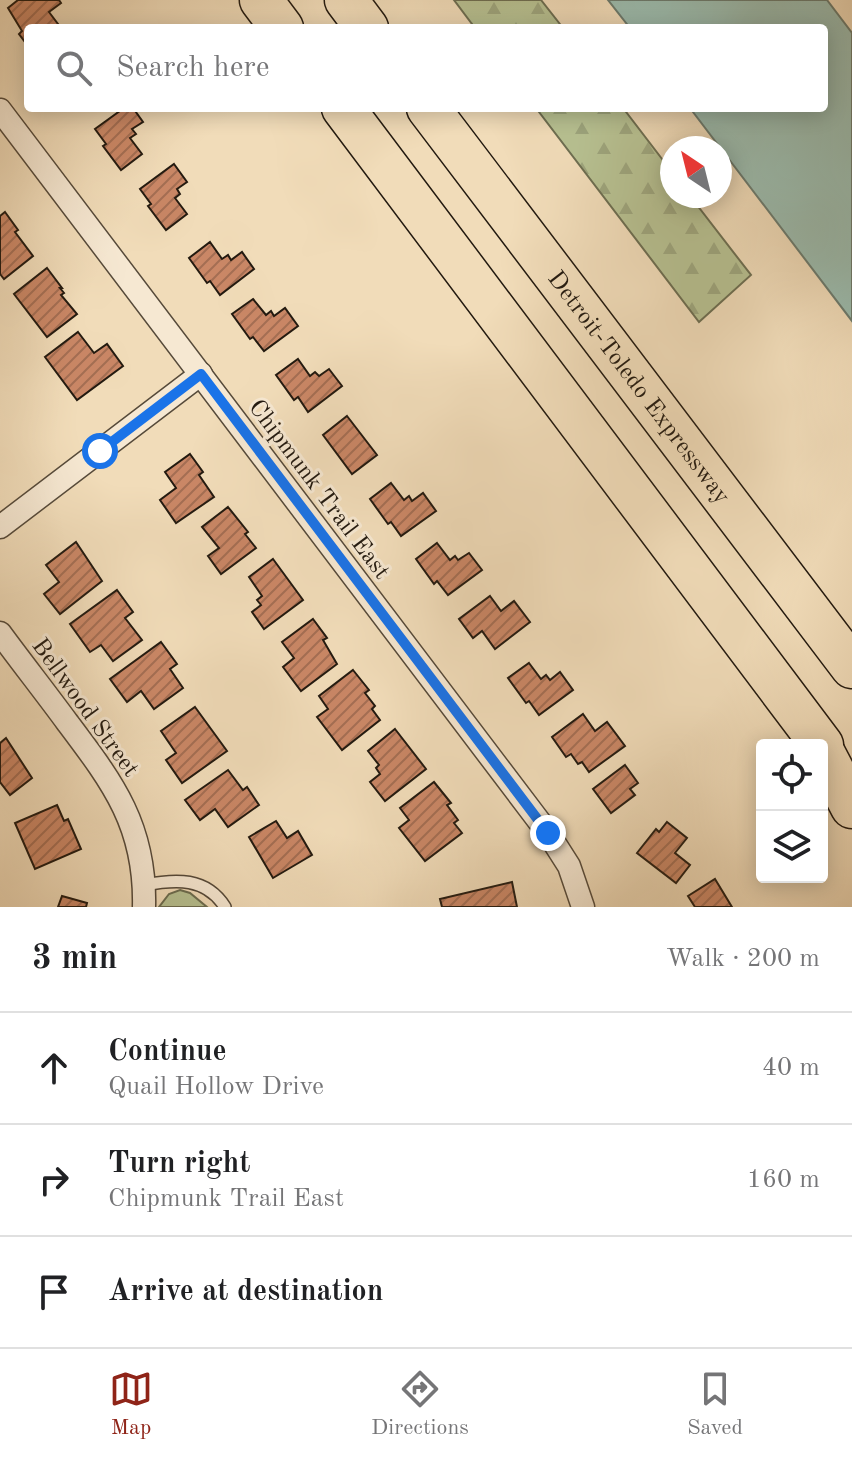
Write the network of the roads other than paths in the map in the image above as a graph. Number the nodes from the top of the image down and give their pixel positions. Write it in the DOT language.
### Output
graph roads {
  1 [pos="261,0"];
  2 [pos="346,0"];
  3 [pos="279,24"];
  4 [pos="364,24"];
  5 [pos="0,110"];
  6 [pos="346,112"];
  7 [pos="431,112"];
  8 [pos="201,374"];
  9 [pos="0,527"];
  10 [pos="0,633"];
  11 [pos="852,667"];
  12 [pos="816,739"];
  13 [pos="828,754"];
  14 [pos="828,760"];
  15 [pos="852,783"];
  16 [pos="852,807"];
  17 [pos="144,896"];
  18 [pos="225,907"];
  19 [pos="583,907"];
  1 -- 3 [label="highway"];
  2 -- 4 [label="highway"];
  5 -- 8 [label="street, Chipmunk Trail East"];
  6 -- 12 [label="highway"];
  7 -- 11 [label="highway, Detroit-Toledo Expressway"];
  8 -- 9 [label="street"];
  8 -- 19 [label="street, Chipmunk Trail East"];
  10 -- 17 [label="street, Bellwood Street"];
  13 -- 15 [label="highway"];
  14 -- 16 [label="highway"];
  17 -- 18 [label="lane"];
}
